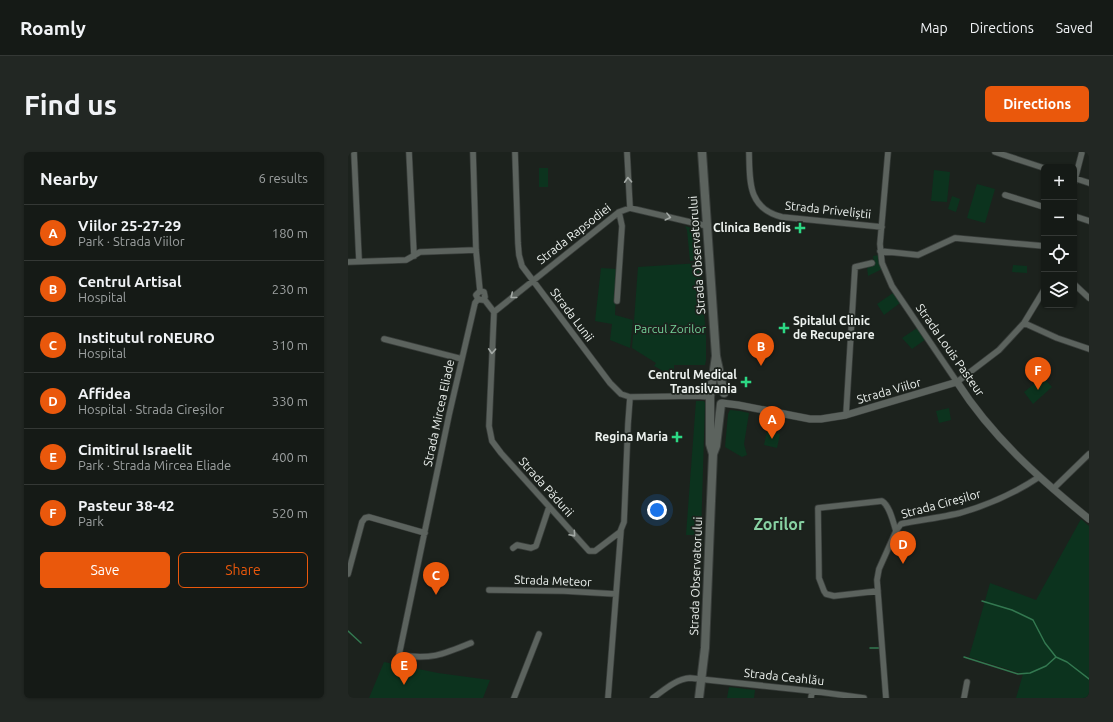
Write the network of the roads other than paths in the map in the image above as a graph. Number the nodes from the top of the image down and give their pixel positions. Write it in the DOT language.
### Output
graph roads {
  1 [pos="354,152"];
  2 [pos="409,152"];
  3 [pos="473,152"];
  4 [pos="515,152"];
  5 [pos="626,152"];
  6 [pos="702,152"];
  7 [pos="749,152"];
  8 [pos="888,152"];
  9 [pos="995,152"];
  10 [pos="1082,152"];
  11 [pos="1041,167"];
  12 [pos="1077,170"];
  13 [pos="1077,181"];
  14 [pos="1089,183"];
  15 [pos="1005,195"];
  16 [pos="1041,206"];
  17 [pos="630,208"];
  18 [pos="619,212"];
  19 [pos="1077,217"];
  20 [pos="1089,221"];
  21 [pos="707,226"];
  22 [pos="882,227"];
  23 [pos="1041,246"];
  24 [pos="476,250"];
  25 [pos="880,251"];
  26 [pos="414,256"];
  27 [pos="359,260"];
  28 [pos="348,262"];
  29 [pos="872,263"];
  30 [pos="532,281"];
  31 [pos="1077,289"];
  32 [pos="1041,295"];
  33 [pos="1089,298"];
  34 [pos="481,299"];
  35 [pos="617,301"];
  36 [pos="494,312"];
  37 [pos="1024,323"];
  38 [pos="384,340"];
  39 [pos="1089,350"];
  40 [pos="716,356"];
  41 [pos="462,358"];
  42 [pos="957,382"];
  43 [pos="630,397"];
  44 [pos="710,397"];
  45 [pos="726,402"];
  46 [pos="846,415"];
  47 [pos="713,454"];
  48 [pos="1089,454"];
  49 [pos="1039,477"];
  50 [pos="1053,489"];
  51 [pos="549,507"];
  52 [pos="1089,519"];
  53 [pos="621,530"];
  54 [pos="896,531"];
  55 [pos="425,533"];
  56 [pos="513,548"];
  57 [pos="348,574"];
  58 [pos="489,590"];
  59 [pos="878,591"];
  60 [pos="616,594"];
  61 [pos="538,634"];
  62 [pos="471,643"];
  63 [pos="702,679"];
  64 [pos="967,682"];
  65 [pos="812,691"];
  66 [pos="514,698"];
  67 [pos="608,698"];
  68 [pos="653,698"];
  69 [pos="699,698"];
  70 [pos="811,698"];
  71 [pos="864,698"];
  72 [pos="886,698"];
  73 [pos="964,698"];
  1 -- 27 [label="street"];
  2 -- 26 [label="street"];
  3 -- 24 [label="street, Strada Mircea Eliade"];
  4 -- 30 [label="street, Strada Lunii"];
  17 -- 5 [label="street, Strada Rapsodiei, one-way"];
  6 -- 21 [label="main road, Strada Observatorului"];
  7 -- 22 [label="street, Strada Priveliștii"];
  8 -- 22 [label="street, Strada Louis Pasteur"];
  9 -- 11 [label="street"];
  10 -- 12 [label="street"];
  13 -- 14 [label="street"];
  15 -- 16 [label="street"];
  17 -- 18 [label="street, Strada Rapsodiei"];
  17 -- 21 [label="street, Strada Rapsodiei, one-way"];
  18 -- 30 [label="street, Strada Rapsodiei"];
  18 -- 35 [label="street"];
  19 -- 20 [label="street"];
  21 -- 40 [label="main road, Strada Observatorului"];
  22 -- 25 [label="street, Strada Louis Pasteur"];
  23 -- 25 [label="street"];
  24 -- 26 [label="street"];
  24 -- 34 [label="street, Strada Mircea Eliade"];
  25 -- 42 [label="street, Strada Louis Pasteur"];
  26 -- 27 [label="street"];
  27 -- 28 [label="street"];
  29 -- 46 [label="street"];
  30 -- 36 [label="street, one-way"];
  30 -- 43 [label="street, Strada Lunii"];
  31 -- 33 [label="street"];
  32 -- 37 [label="street, Strada Viilor"];
  34 -- 36 [label="street"];
  34 -- 41 [label="street, Strada Mircea Eliade"];
  36 -- 51 [label="street, Strada Pădurii, one-way"];
  37 -- 39 [label="street"];
  37 -- 42 [label="street, Strada Viilor"];
  38 -- 41 [label="street"];
  40 -- 44 [label="main road, Strada Observatorului"];
  40 -- 45 [label="main road, Strada Observatorului"];
  41 -- 55 [label="street, Strada Mircea Eliade"];
  42 -- 46 [label="street, Strada Viilor"];
  42 -- 49 [label="street, Strada Louis Pasteur"];
  43 -- 44 [label="street"];
  43 -- 53 [label="street"];
  44 -- 45 [label="main road"];
  44 -- 45 [label="main road"];
  44 -- 47 [label="main road, Strada Observatorului"];
  45 -- 46 [label="street, Strada Viilor"];
  45 -- 47 [label="main road, Strada Observatorului"];
  47 -- 63 [label="main road, Strada Observatorului"];
  48 -- 50 [label="street"];
  49 -- 50 [label="street, Strada Louis Pasteur"];
  49 -- 54 [label="street, Strada Cireșilor"];
  50 -- 52 [label="street, Strada Louis Pasteur"];
  51 -- 53 [label="street, Strada Pădurii, one-way"];
  51 -- 56 [label="street"];
  53 -- 60 [label="street"];
  54 -- 59 [label="street, Strada Cireșilor"];
  54 -- 59 [label="street"];
  55 -- 57 [label="street"];
  55 -- 62 [label="street, Strada Mircea Eliade"];
  58 -- 60 [label="street, Strada Meteor"];
  59 -- 72 [label="street, Strada Cireșilor"];
  60 -- 67 [label="street"];
  61 -- 66 [label="street"];
  63 -- 65 [label="street, Strada Ceahlău"];
  63 -- 68 [label="street, Strada Ceahlău"];
  63 -- 69 [label="main road, Strada Observatorului"];
  64 -- 73 [label="street"];
  65 -- 70 [label="street"];
  65 -- 71 [label="street, Strada Ceahlău"];
}
